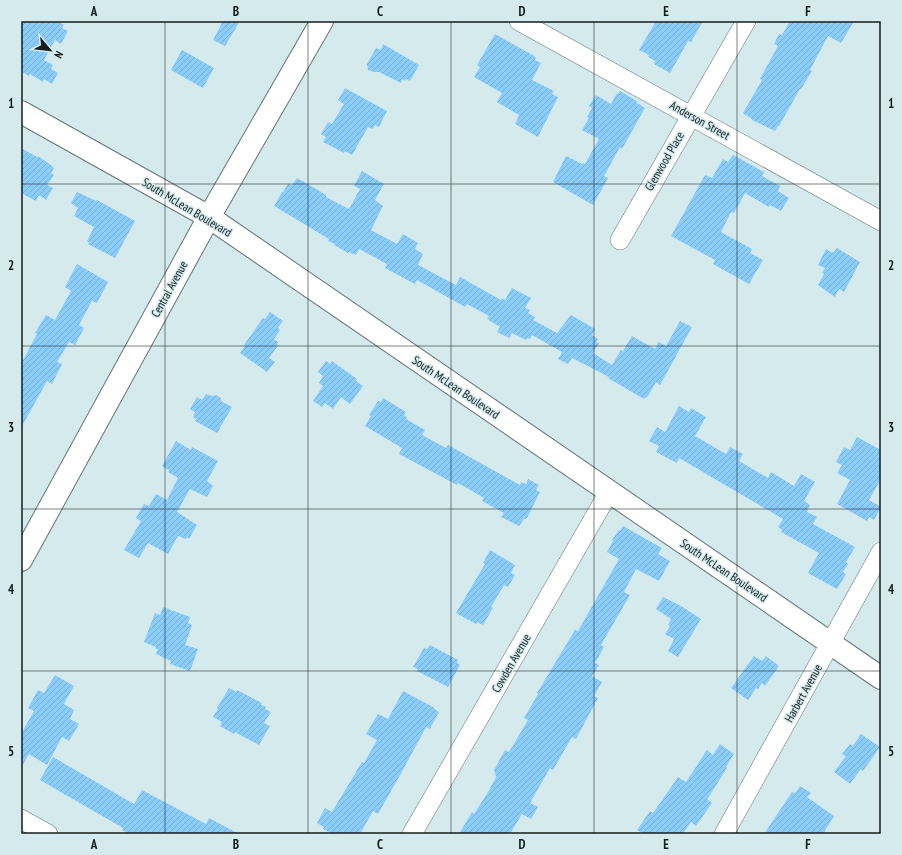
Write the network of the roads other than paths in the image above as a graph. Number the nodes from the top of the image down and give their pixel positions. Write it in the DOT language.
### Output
graph roads {
  1 [pos="322,21"];
  2 [pos="519,21"];
  3 [pos="746,21"];
  4 [pos="21,112"];
  5 [pos="691,115"];
  6 [pos="209,217"];
  7 [pos="881,221"];
  8 [pos="620,240"];
  9 [pos="609,492"];
  10 [pos="881,552"];
  11 [pos="21,560"];
  12 [pos="831,643"];
  13 [pos="881,678"];
  14 [pos="21,819"];
  15 [pos="48,834"];
  16 [pos="412,834"];
  17 [pos="724,834"];
  1 -- 6 [label="main road, Central Avenue"];
  2 -- 5 [label="street, Anderson Street"];
  3 -- 5 [label="street, Glenwood Place"];
  4 -- 6 [label="main road, South McLean Boulevard"];
  5 -- 7 [label="street, Anderson Street"];
  5 -- 8 [label="street, Glenwood Place"];
  6 -- 9 [label="main road, South McLean Boulevard"];
  6 -- 11 [label="main road, Central Avenue"];
  9 -- 12 [label="main road, South McLean Boulevard"];
  9 -- 16 [label="street, Cowden Avenue"];
  10 -- 12 [label="street, Harbert Avenue"];
  12 -- 13 [label="main road, South McLean Boulevard"];
  12 -- 17 [label="street, Harbert Avenue"];
  14 -- 15 [label="street"];
}
